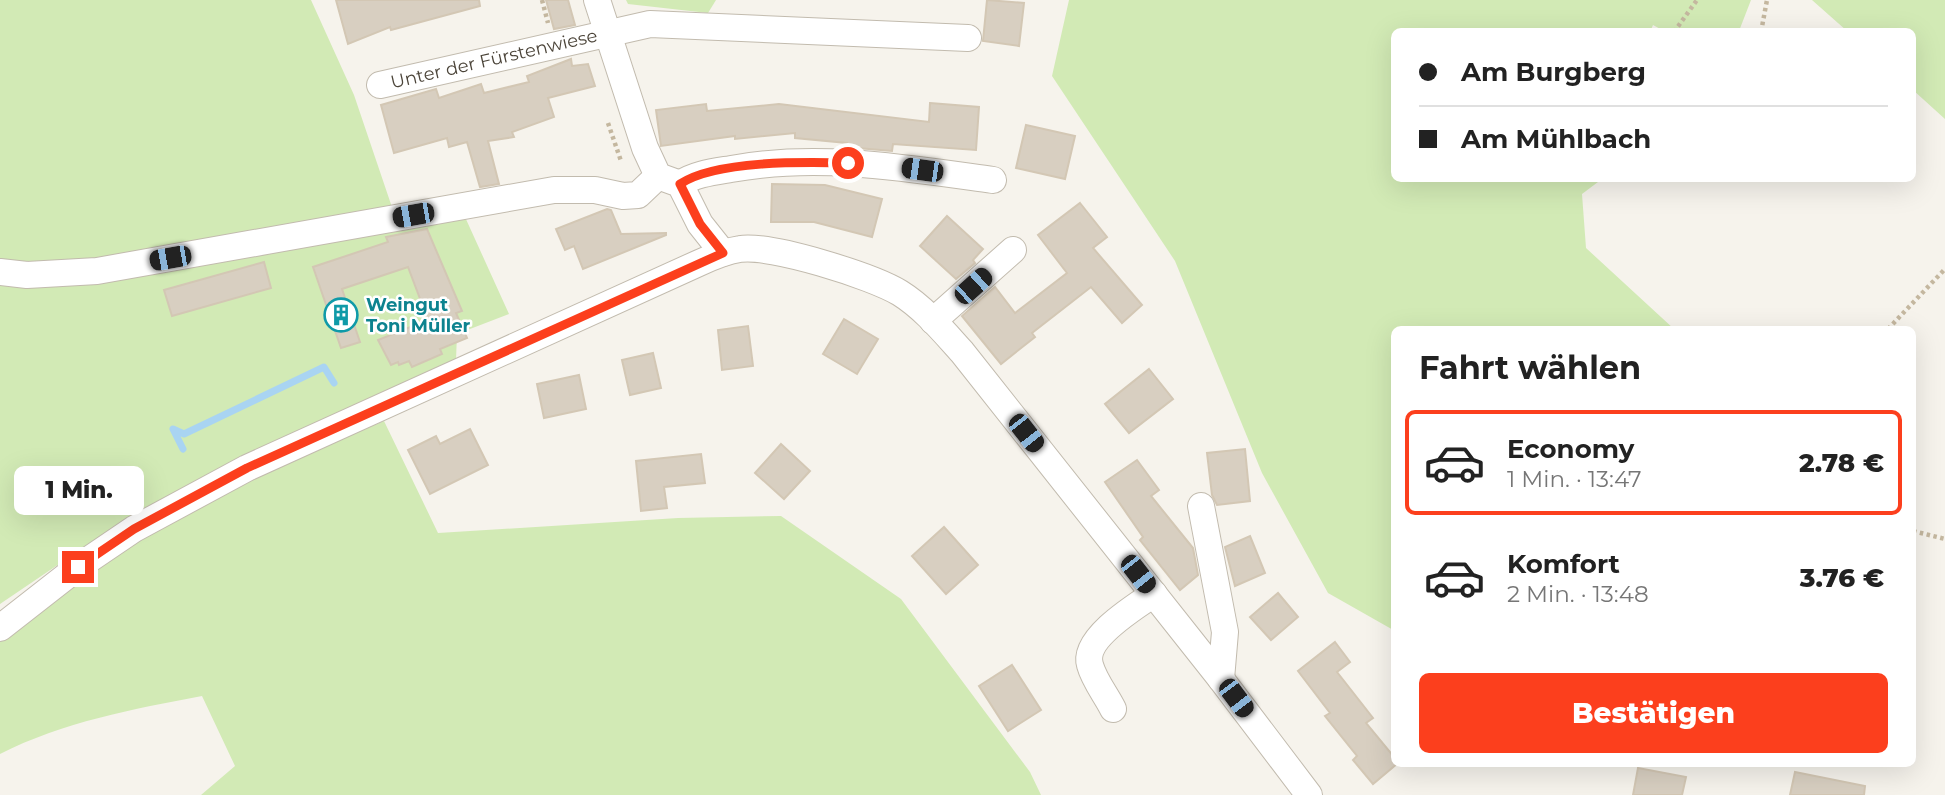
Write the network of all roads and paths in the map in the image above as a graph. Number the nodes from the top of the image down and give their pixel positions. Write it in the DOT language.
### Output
graph roads {
  1 [pos="597,0"];
  2 [pos="1697,0"];
  3 [pos="1767,0"];
  4 [pos="1677,28"];
  5 [pos="1762,28"];
  6 [pos="608,33"];
  7 [pos="968,38"];
  8 [pos="380,85"];
  9 [pos="669,180"];
  10 [pos="993,180"];
  11 [pos="1013,250"];
  12 [pos="723,253"];
  13 [pos="1945,269"];
  14 [pos="0,272"];
  15 [pos="933,321"];
  16 [pos="1891,326"];
  17 [pos="1201,506"];
  18 [pos="1916,532"];
  19 [pos="1945,539"];
  20 [pos="1154,594"];
  21 [pos="0,628"];
  22 [pos="1221,679"];
  23 [pos="1113,709"];
  24 [pos="1309,795"];
  1 -- 6 [label="street, Unter der Fürstenwiese"];
  2 -- 4 [label="path"];
  3 -- 5 [label="path"];
  6 -- 7 [label="street, Unter der Fürstenwiese"];
  6 -- 8 [label="street, Unter der Fürstenwiese"];
  6 -- 9 [label="street, Unter der Fürstenwiese"];
  9 -- 10 [label="street"];
  9 -- 12 [label="street, Unter der Fürstenwiese"];
  9 -- 14 [label="street"];
  11 -- 15 [label="street"];
  12 -- 15 [label="street"];
  12 -- 21 [label="street"];
  13 -- 16 [label="path"];
  15 -- 20 [label="street"];
  17 -- 22 [label="street"];
  18 -- 19 [label="path"];
  20 -- 22 [label="street"];
  20 -- 23 [label="street"];
  22 -- 24 [label="street"];
}
